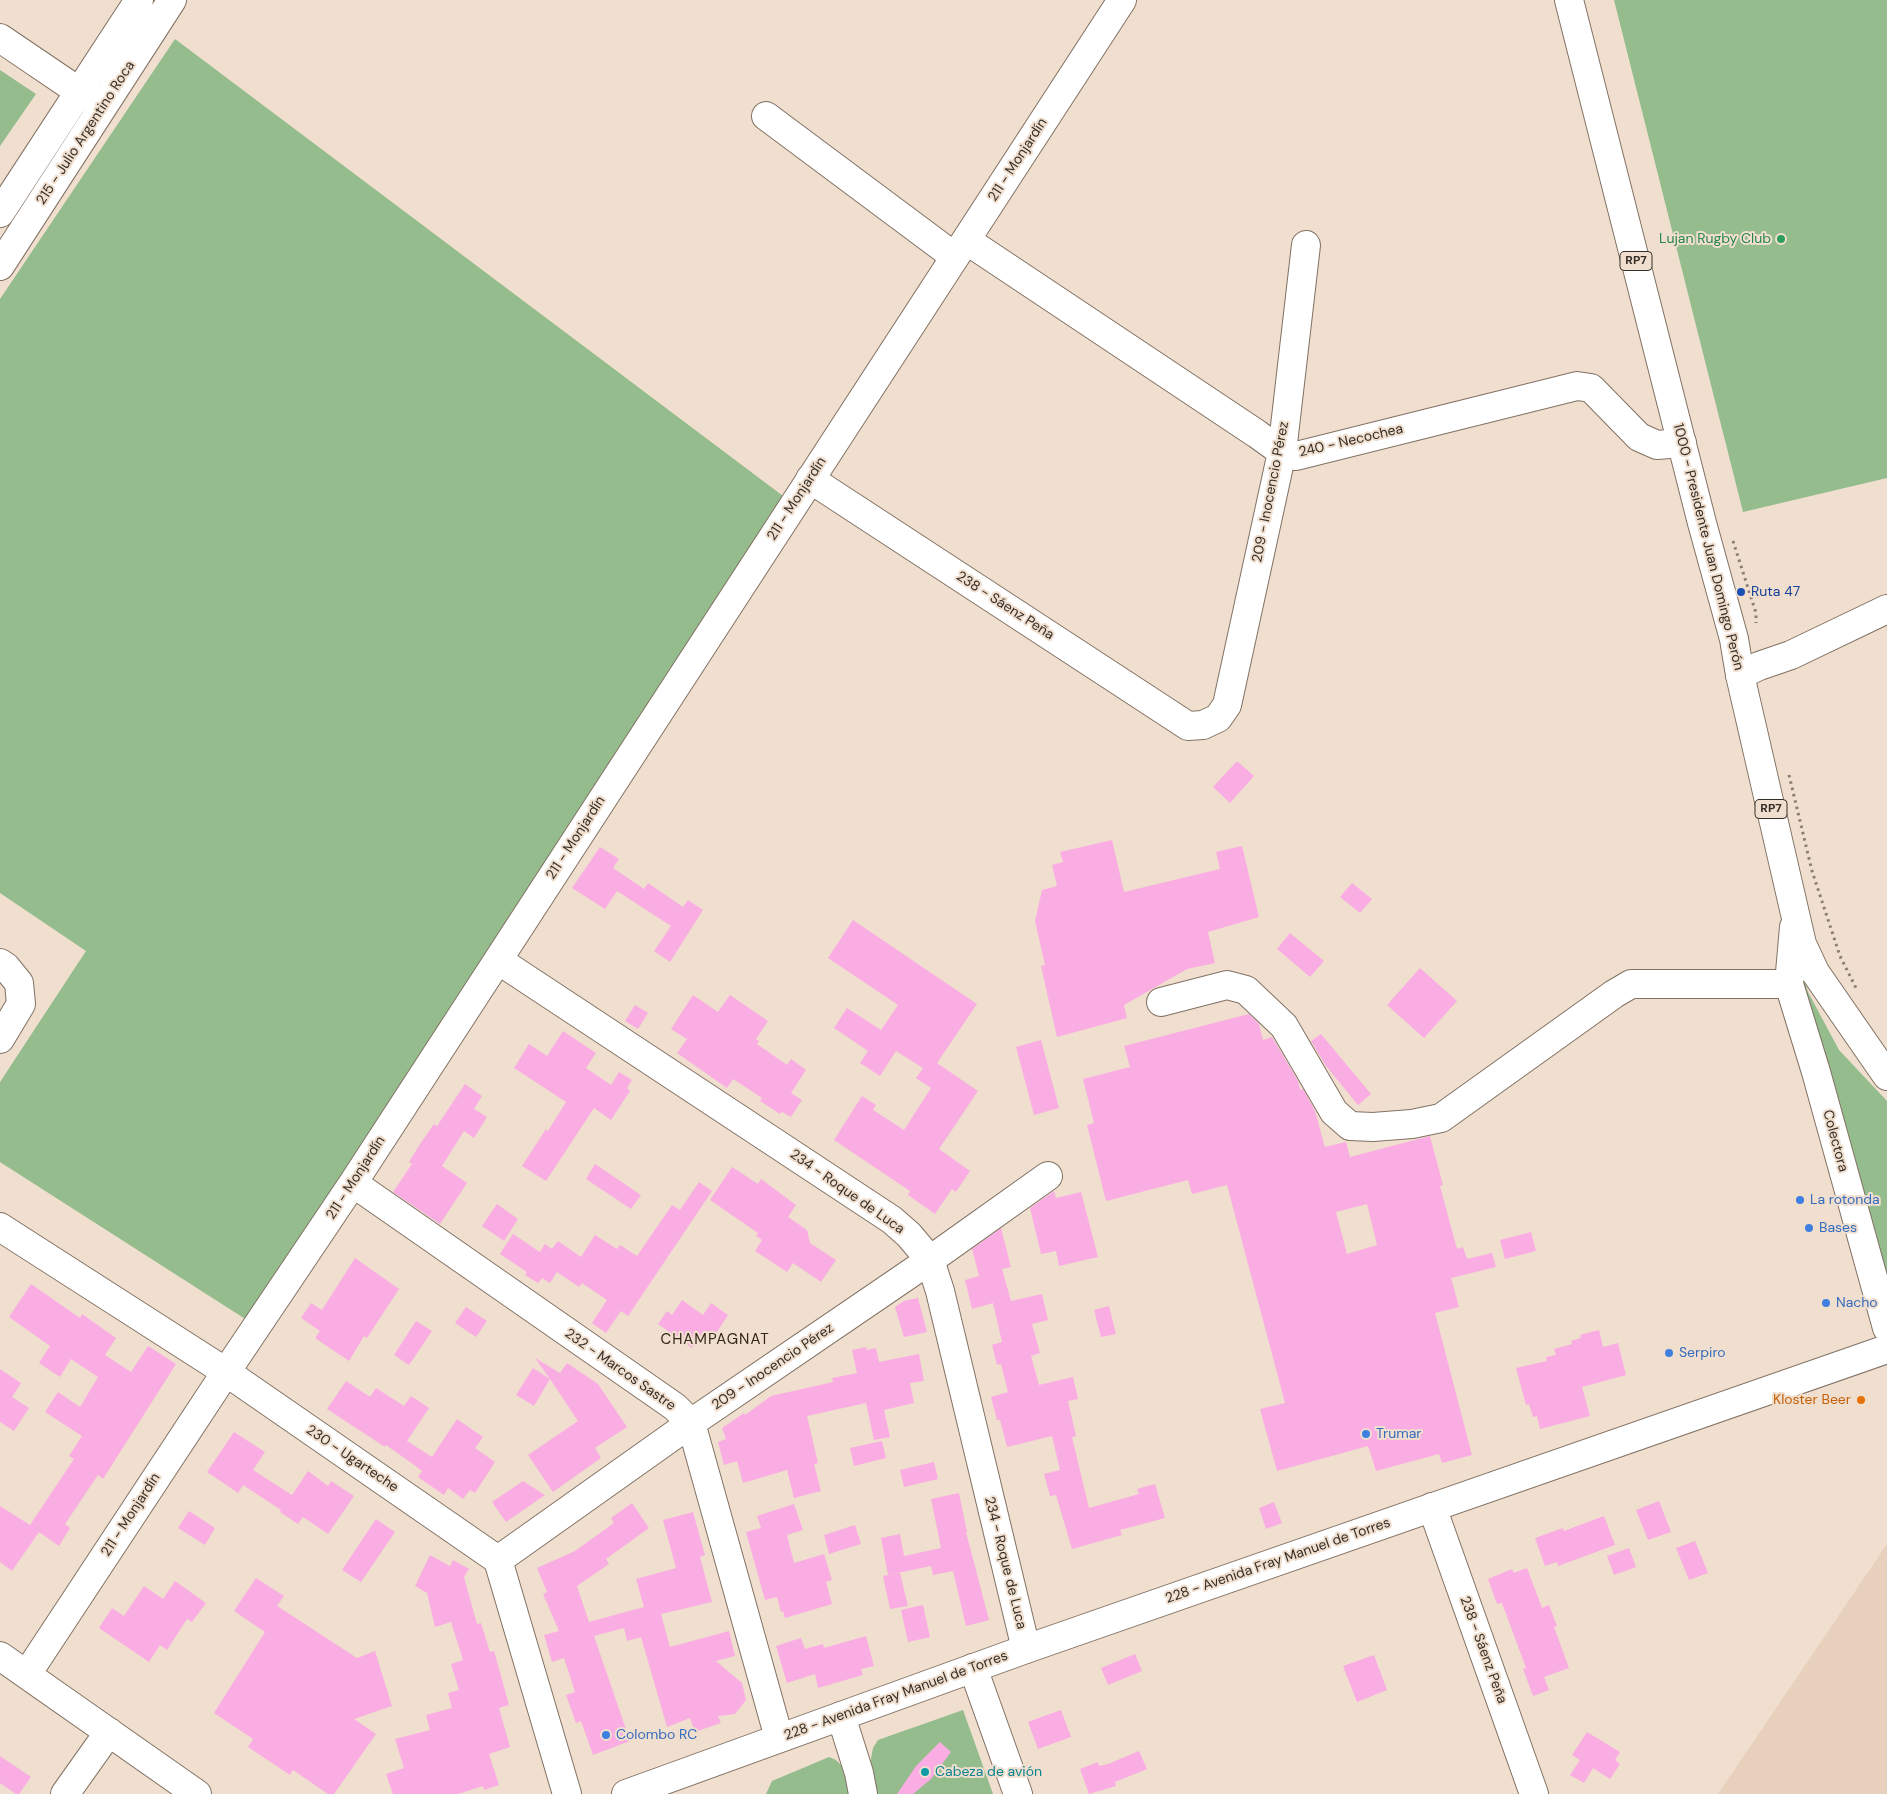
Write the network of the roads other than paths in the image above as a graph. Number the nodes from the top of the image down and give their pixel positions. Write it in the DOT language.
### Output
graph roads {
  1 [pos="139,0"];
  2 [pos="172,0"];
  3 [pos="1122,0"];
  4 [pos="1569,0"];
  5 [pos="0,38"];
  6 [pos="80,91"];
  7 [pos="102,108"];
  8 [pos="766,116"];
  9 [pos="0,213"];
  10 [pos="1306,245"];
  11 [pos="960,248"];
  12 [pos="0,266"];
  13 [pos="1682,442"];
  14 [pos="1282,452"];
  15 [pos="810,478"];
  16 [pos="1886,612"];
  17 [pos="1740,675"];
  18 [pos="1203,725"];
  19 [pos="1795,911"];
  20 [pos="498,960"];
  21 [pos="0,963"];
  22 [pos="1789,984"];
  23 [pos="1161,1002"];
  24 [pos="0,1039"];
  25 [pos="1887,1076"];
  26 [pos="1048,1176"];
  27 [pos="353,1183"];
  28 [pos="0,1228"];
  29 [pos="930,1260"];
  30 [pos="1887,1328"];
  31 [pos="1887,1349"];
  32 [pos="226,1372"];
  33 [pos="691,1423"];
  34 [pos="1432,1507"];
  35 [pos="498,1560"];
  36 [pos="1026,1649"];
  37 [pos="0,1656"];
  38 [pos="973,1668"];
  39 [pos="27,1674"];
  40 [pos="841,1716"];
  41 [pos="109,1732"];
  42 [pos="779,1738"];
  43 [pos="661,1786"];
  44 [pos="65,1794"];
  45 [pos="197,1794"];
  46 [pos="567,1794"];
  47 [pos="626,1794"];
  48 [pos="863,1794"];
  49 [pos="1018,1794"];
  50 [pos="1534,1794"];
  1 -- 6 [label="street, 215 - Julio Argentino Roca"];
  2 -- 7 [label="street, 215 - Julio Argentino Roca"];
  3 -- 11 [label="street, 211 - Monjardín"];
  4 -- 13 [label="street, 1000 - Presidente Juan Domingo Perón / RP7"];
  5 -- 6 [label="street"];
  6 -- 7 [label="street"];
  6 -- 9 [label="street, 215 - Julio Argentino Roca"];
  7 -- 12 [label="street, 215 - Julio Argentino Roca"];
  8 -- 11 [label="street, 240 - Necochea"];
  10 -- 14 [label="street, 209 - Inocencio Pérez"];
  11 -- 14 [label="street, 240 - Necochea"];
  11 -- 15 [label="street, 211 - Monjardín"];
  13 -- 14 [label="street, 240 - Necochea"];
  13 -- 17 [label="street, 1000 - Presidente Juan Domingo Perón / RP7"];
  14 -- 18 [label="street, 209 - Inocencio Pérez"];
  15 -- 18 [label="street, 238 - Sáenz Peña"];
  15 -- 20 [label="street, 211 - Monjardín"];
  16 -- 17 [label="street"];
  17 -- 19 [label="street, 1000 - Presidente Juan Domingo Perón / RP7"];
  19 -- 22 [label="street"];
  19 -- 25 [label="street, 1000 - Presidente Juan Domingo Perón / RP7"];
  20 -- 27 [label="street, 211 - Monjardín"];
  20 -- 29 [label="street, 234 - Roque de Luca"];
  21 -- 24 [label="street"];
  22 -- 23 [label="street"];
  22 -- 30 [label="street, Colectora"];
  26 -- 29 [label="street, 209 - Inocencio Pérez"];
  27 -- 32 [label="street, 211 - Monjardín"];
  27 -- 33 [label="street, 232 - Marcos Sastre"];
  28 -- 32 [label="street, 230 - Ugarteche"];
  29 -- 33 [label="street, 209 - Inocencio Pérez"];
  29 -- 36 [label="street, 234 - Roque de Luca"];
  31 -- 34 [label="street, 228 - Avenida Fray Manuel de Torres"];
  32 -- 35 [label="street, 230 - Ugarteche"];
  32 -- 39 [label="street, 211 - Monjardín"];
  33 -- 35 [label="street, 209 - Inocencio Pérez"];
  33 -- 42 [label="street"];
  34 -- 36 [label="street, 228 - Avenida Fray Manuel de Torres"];
  34 -- 50 [label="street, 238 - Sáenz Peña"];
  35 -- 46 [label="street"];
  36 -- 38 [label="street, 228 - Avenida Fray Manuel de Torres"];
  37 -- 39 [label="street"];
  38 -- 40 [label="street, 228 - Avenida Fray Manuel de Torres"];
  38 -- 49 [label="street"];
  39 -- 41 [label="street"];
  40 -- 42 [label="street, 228 - Avenida Fray Manuel de Torres"];
  40 -- 48 [label="street"];
  41 -- 44 [label="street"];
  41 -- 45 [label="street"];
  42 -- 43 [label="street, 228 - Avenida Fray Manuel de Torres"];
  43 -- 47 [label="street, 228 - Avenida Fray Manuel de Torres"];
}
